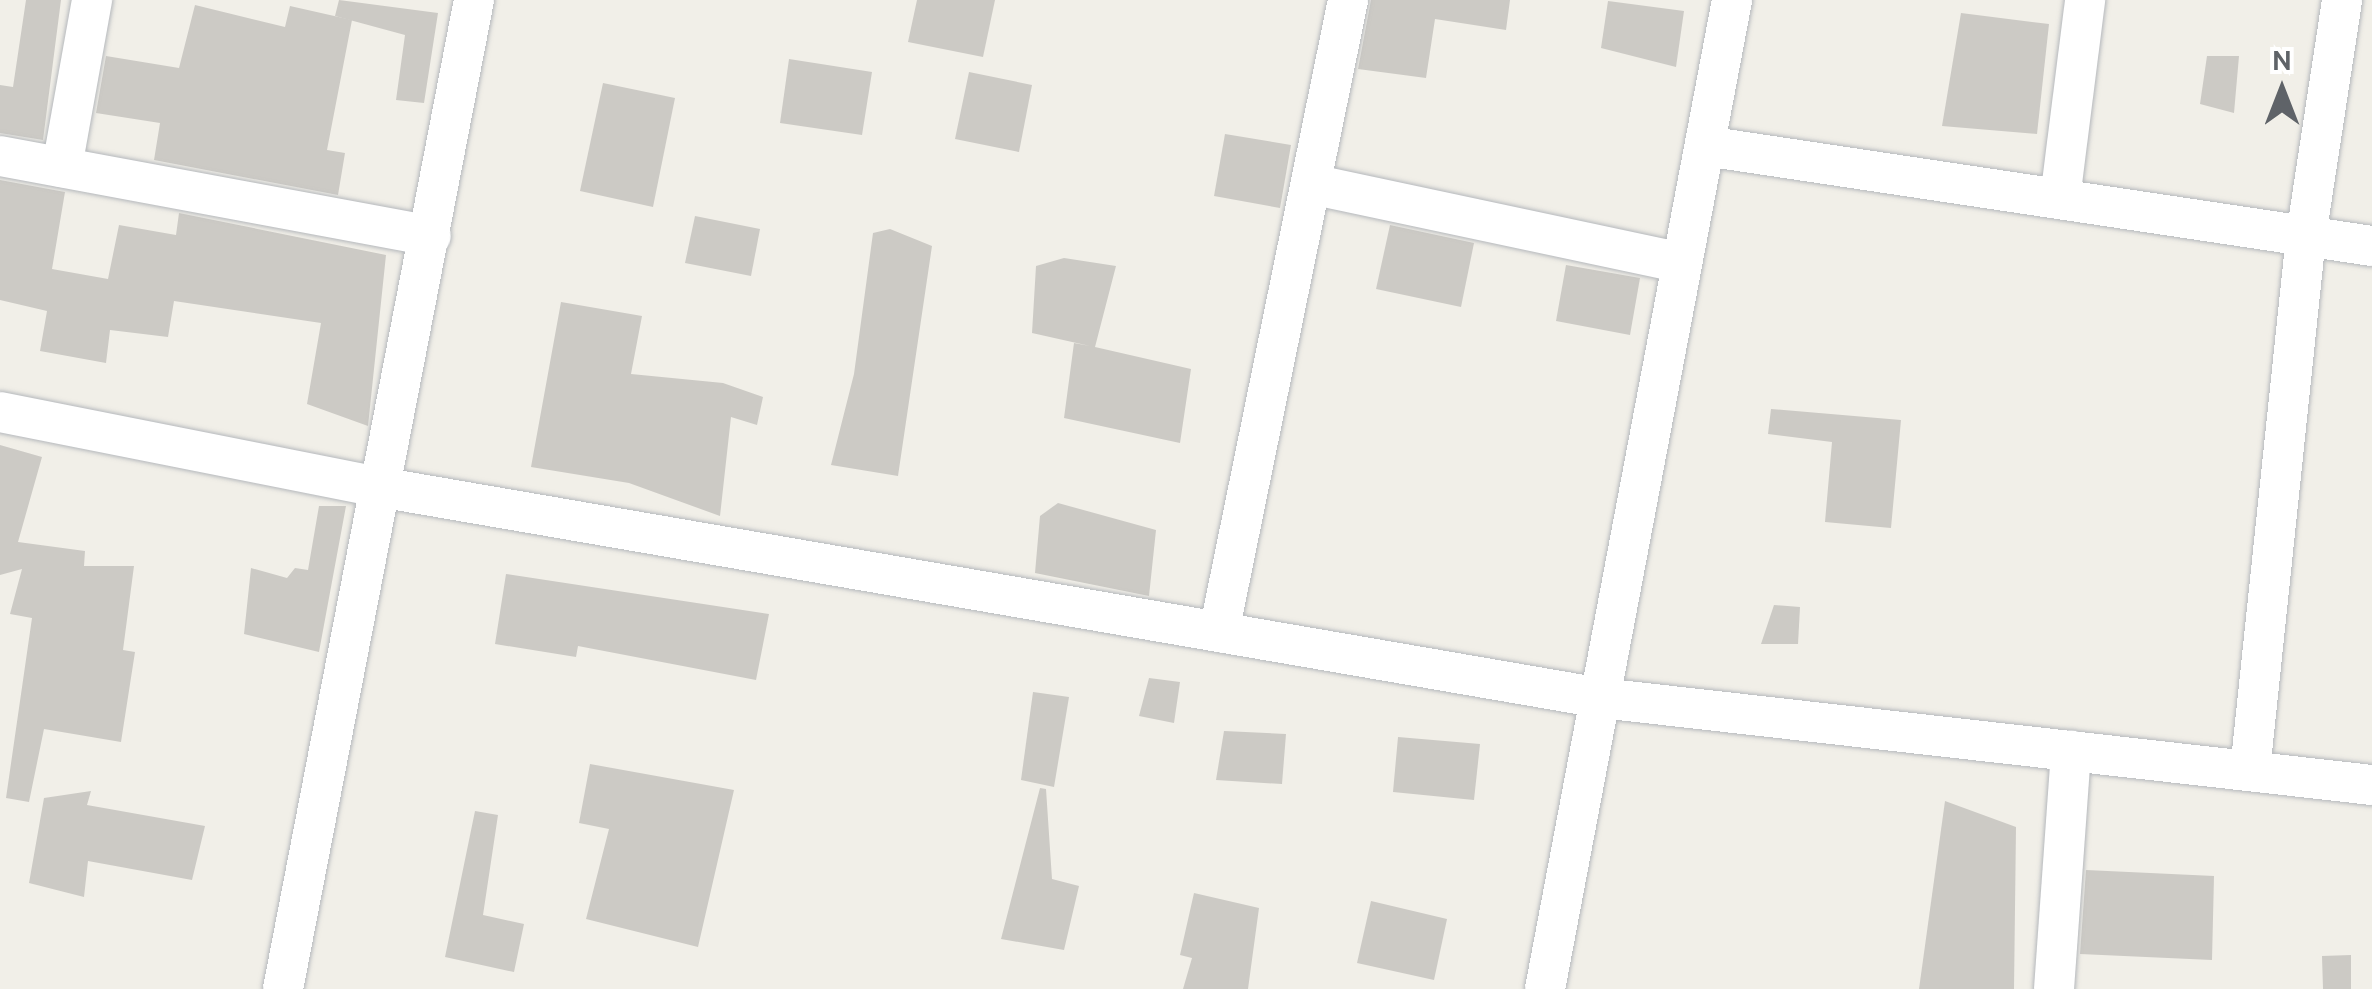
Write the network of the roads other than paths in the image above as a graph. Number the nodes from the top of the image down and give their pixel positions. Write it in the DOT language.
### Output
graph roads {
  1 [pos="92,0"];
  2 [pos="474,0"];
  3 [pos="1348,0"];
  4 [pos="1732,0"];
  5 [pos="2085,0"];
  6 [pos="2342,0"];
  7 [pos="1705,146"];
  8 [pos="0,156"];
  9 [pos="62,167"];
  10 [pos="1311,184"];
  11 [pos="2060,199"];
  12 [pos="431,236"];
  13 [pos="2306,236"];
  14 [pos="2372,246"];
  15 [pos="1682,263"];
  16 [pos="0,412"];
  17 [pos="385,488"];
  18 [pos="1218,632"];
  19 [pos="1601,698"];
  20 [pos="2071,752"];
  21 [pos="2250,771"];
  22 [pos="2372,785"];
  23 [pos="283,989"];
  24 [pos="1546,989"];
  25 [pos="2054,989"];
  1 -- 9 [label="street"];
  2 -- 12 [label="street"];
  3 -- 10 [label="street"];
  4 -- 7 [label="street"];
  5 -- 11 [label="street"];
  6 -- 13 [label="street"];
  7 -- 11 [label="street"];
  7 -- 15 [label="street"];
  8 -- 9 [label="street"];
  9 -- 12 [label="street"];
  10 -- 15 [label="street"];
  10 -- 18 [label="street"];
  11 -- 13 [label="street"];
  12 -- 17 [label="street"];
  13 -- 14 [label="street"];
  13 -- 21 [label="street"];
  15 -- 19 [label="street"];
  16 -- 17 [label="street"];
  17 -- 18 [label="street"];
  17 -- 23 [label="street"];
  18 -- 19 [label="street"];
  19 -- 20 [label="street"];
  19 -- 24 [label="street"];
  20 -- 21 [label="street"];
  20 -- 25 [label="street"];
  21 -- 22 [label="street"];
}
